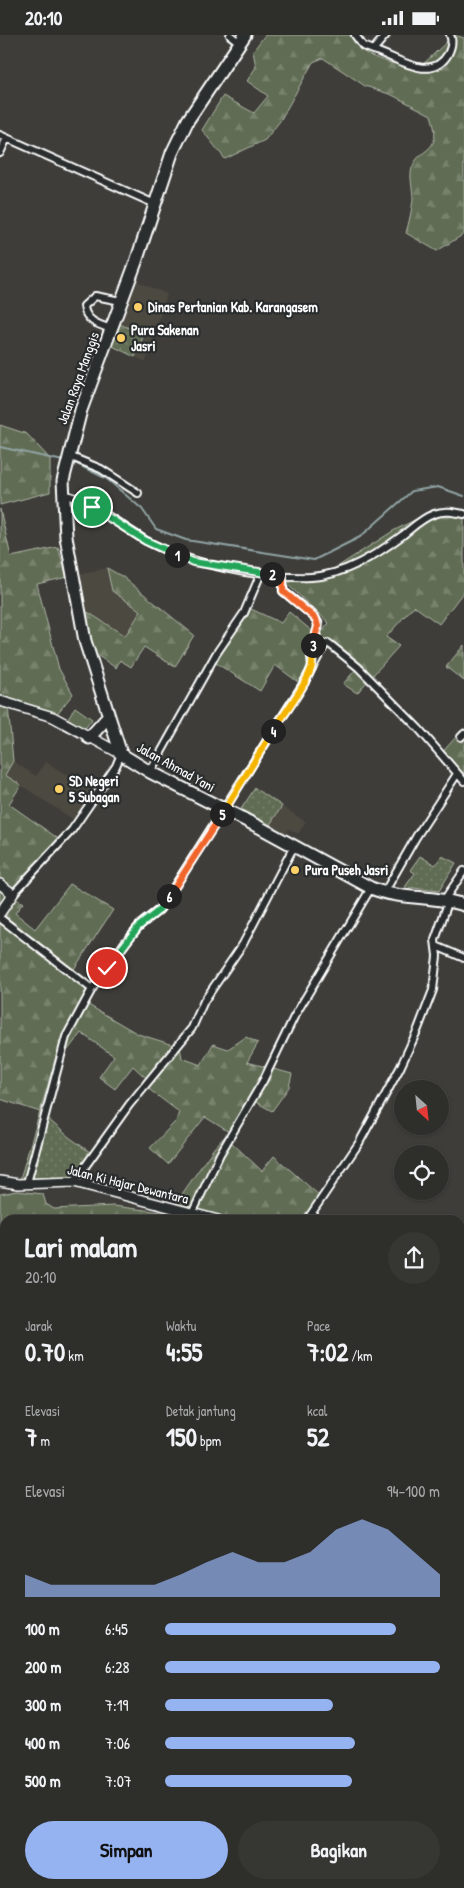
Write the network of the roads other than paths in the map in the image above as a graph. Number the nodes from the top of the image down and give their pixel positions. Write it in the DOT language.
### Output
graph roads {
  1 [pos="230,35"];
  2 [pos="355,35"];
  3 [pos="386,35"];
  4 [pos="450,35"];
  5 [pos="243,39"];
  6 [pos="373,50"];
  7 [pos="3,137"];
  8 [pos="0,153"];
  9 [pos="155,204"];
  10 [pos="121,301"];
  11 [pos="112,329"];
  12 [pos="69,458"];
  13 [pos="138,493"];
  14 [pos="62,494"];
  15 [pos="464,515"];
  16 [pos="261,573"];
  17 [pos="283,576"];
  18 [pos="312,665"];
  19 [pos="0,701"];
  20 [pos="108,717"];
  21 [pos="89,738"];
  22 [pos="121,754"];
  23 [pos="150,772"];
  24 [pos="457,774"];
  25 [pos="464,781"];
  26 [pos="224,810"];
  27 [pos="294,846"];
  28 [pos="464,871"];
  29 [pos="0,884"];
  30 [pos="371,889"];
  31 [pos="384,893"];
  32 [pos="13,894"];
  33 [pos="446,900"];
  34 [pos="464,905"];
  35 [pos="0,913"];
  36 [pos="0,918"];
  37 [pos="436,946"];
  38 [pos="464,958"];
  39 [pos="92,989"];
  40 [pos="0,1181"];
  41 [pos="74,1181"];
  42 [pos="27,1183"];
  43 [pos="192,1214"];
  44 [pos="196,1215"];
  45 [pos="310,1215"];
  1 -- 5 [label="street"];
  2 -- 6 [label="street"];
  3 -- 6 [label="street"];
  4 -- 6 [label="street"];
  5 -- 9 [label="highway, Jalan Raya Manggis"];
  7 -- 8 [label="street"];
  7 -- 9 [label="street"];
  9 -- 10 [label="highway, Jalan Raya Manggis"];
  10 -- 11 [label="highway, Jalan Raya Manggis"];
  10 -- 11 [label="street"];
  11 -- 12 [label="highway, Jalan Raya Manggis"];
  12 -- 13 [label="street"];
  12 -- 14 [label="highway, Jalan Raya Manggis"];
  14 -- 16 [label="street"];
  14 -- 20 [label="highway, Jalan Raya Manggis"];
  15 -- 17 [label="street"];
  16 -- 17 [label="street"];
  16 -- 23 [label="street"];
  17 -- 18 [label="street"];
  18 -- 24 [label="street"];
  18 -- 26 [label="street"];
  19 -- 21 [label="street"];
  20 -- 21 [label="highway"];
  20 -- 22 [label="highway, Jalan Raya Manggis"];
  21 -- 22 [label="street"];
  22 -- 23 [label="highway, Jalan Ahmad Yani"];
  22 -- 32 [label="street"];
  23 -- 26 [label="highway, Jalan Ahmad Yani"];
  24 -- 25 [label="street"];
  24 -- 31 [label="street"];
  26 -- 27 [label="highway, Jalan Ahmad Yani"];
  26 -- 39 [label="street"];
  27 -- 30 [label="highway, Jalan Ahmad Yani"];
  27 -- 41 [label="street"];
  28 -- 33 [label="street"];
  29 -- 32 [label="street"];
  30 -- 31 [label="highway, Jalan Ahmad Yani"];
  30 -- 43 [label="street"];
  31 -- 33 [label="highway, Jalan Ahmad Yani"];
  32 -- 35 [label="street"];
  33 -- 34 [label="highway, Jalan Ahmad Yani"];
  33 -- 37 [label="street"];
  36 -- 39 [label="street"];
  37 -- 38 [label="street"];
  37 -- 45 [label="street"];
  39 -- 42 [label="street"];
  40 -- 42 [label="street, Jalan Ki Hajar Dewantara"];
  41 -- 42 [label="street, Jalan Ki Hajar Dewantara"];
  41 -- 43 [label="street, Jalan Ki Hajar Dewantara"];
  43 -- 44 [label="street, Jalan Ki Hajar Dewantara"];
}
